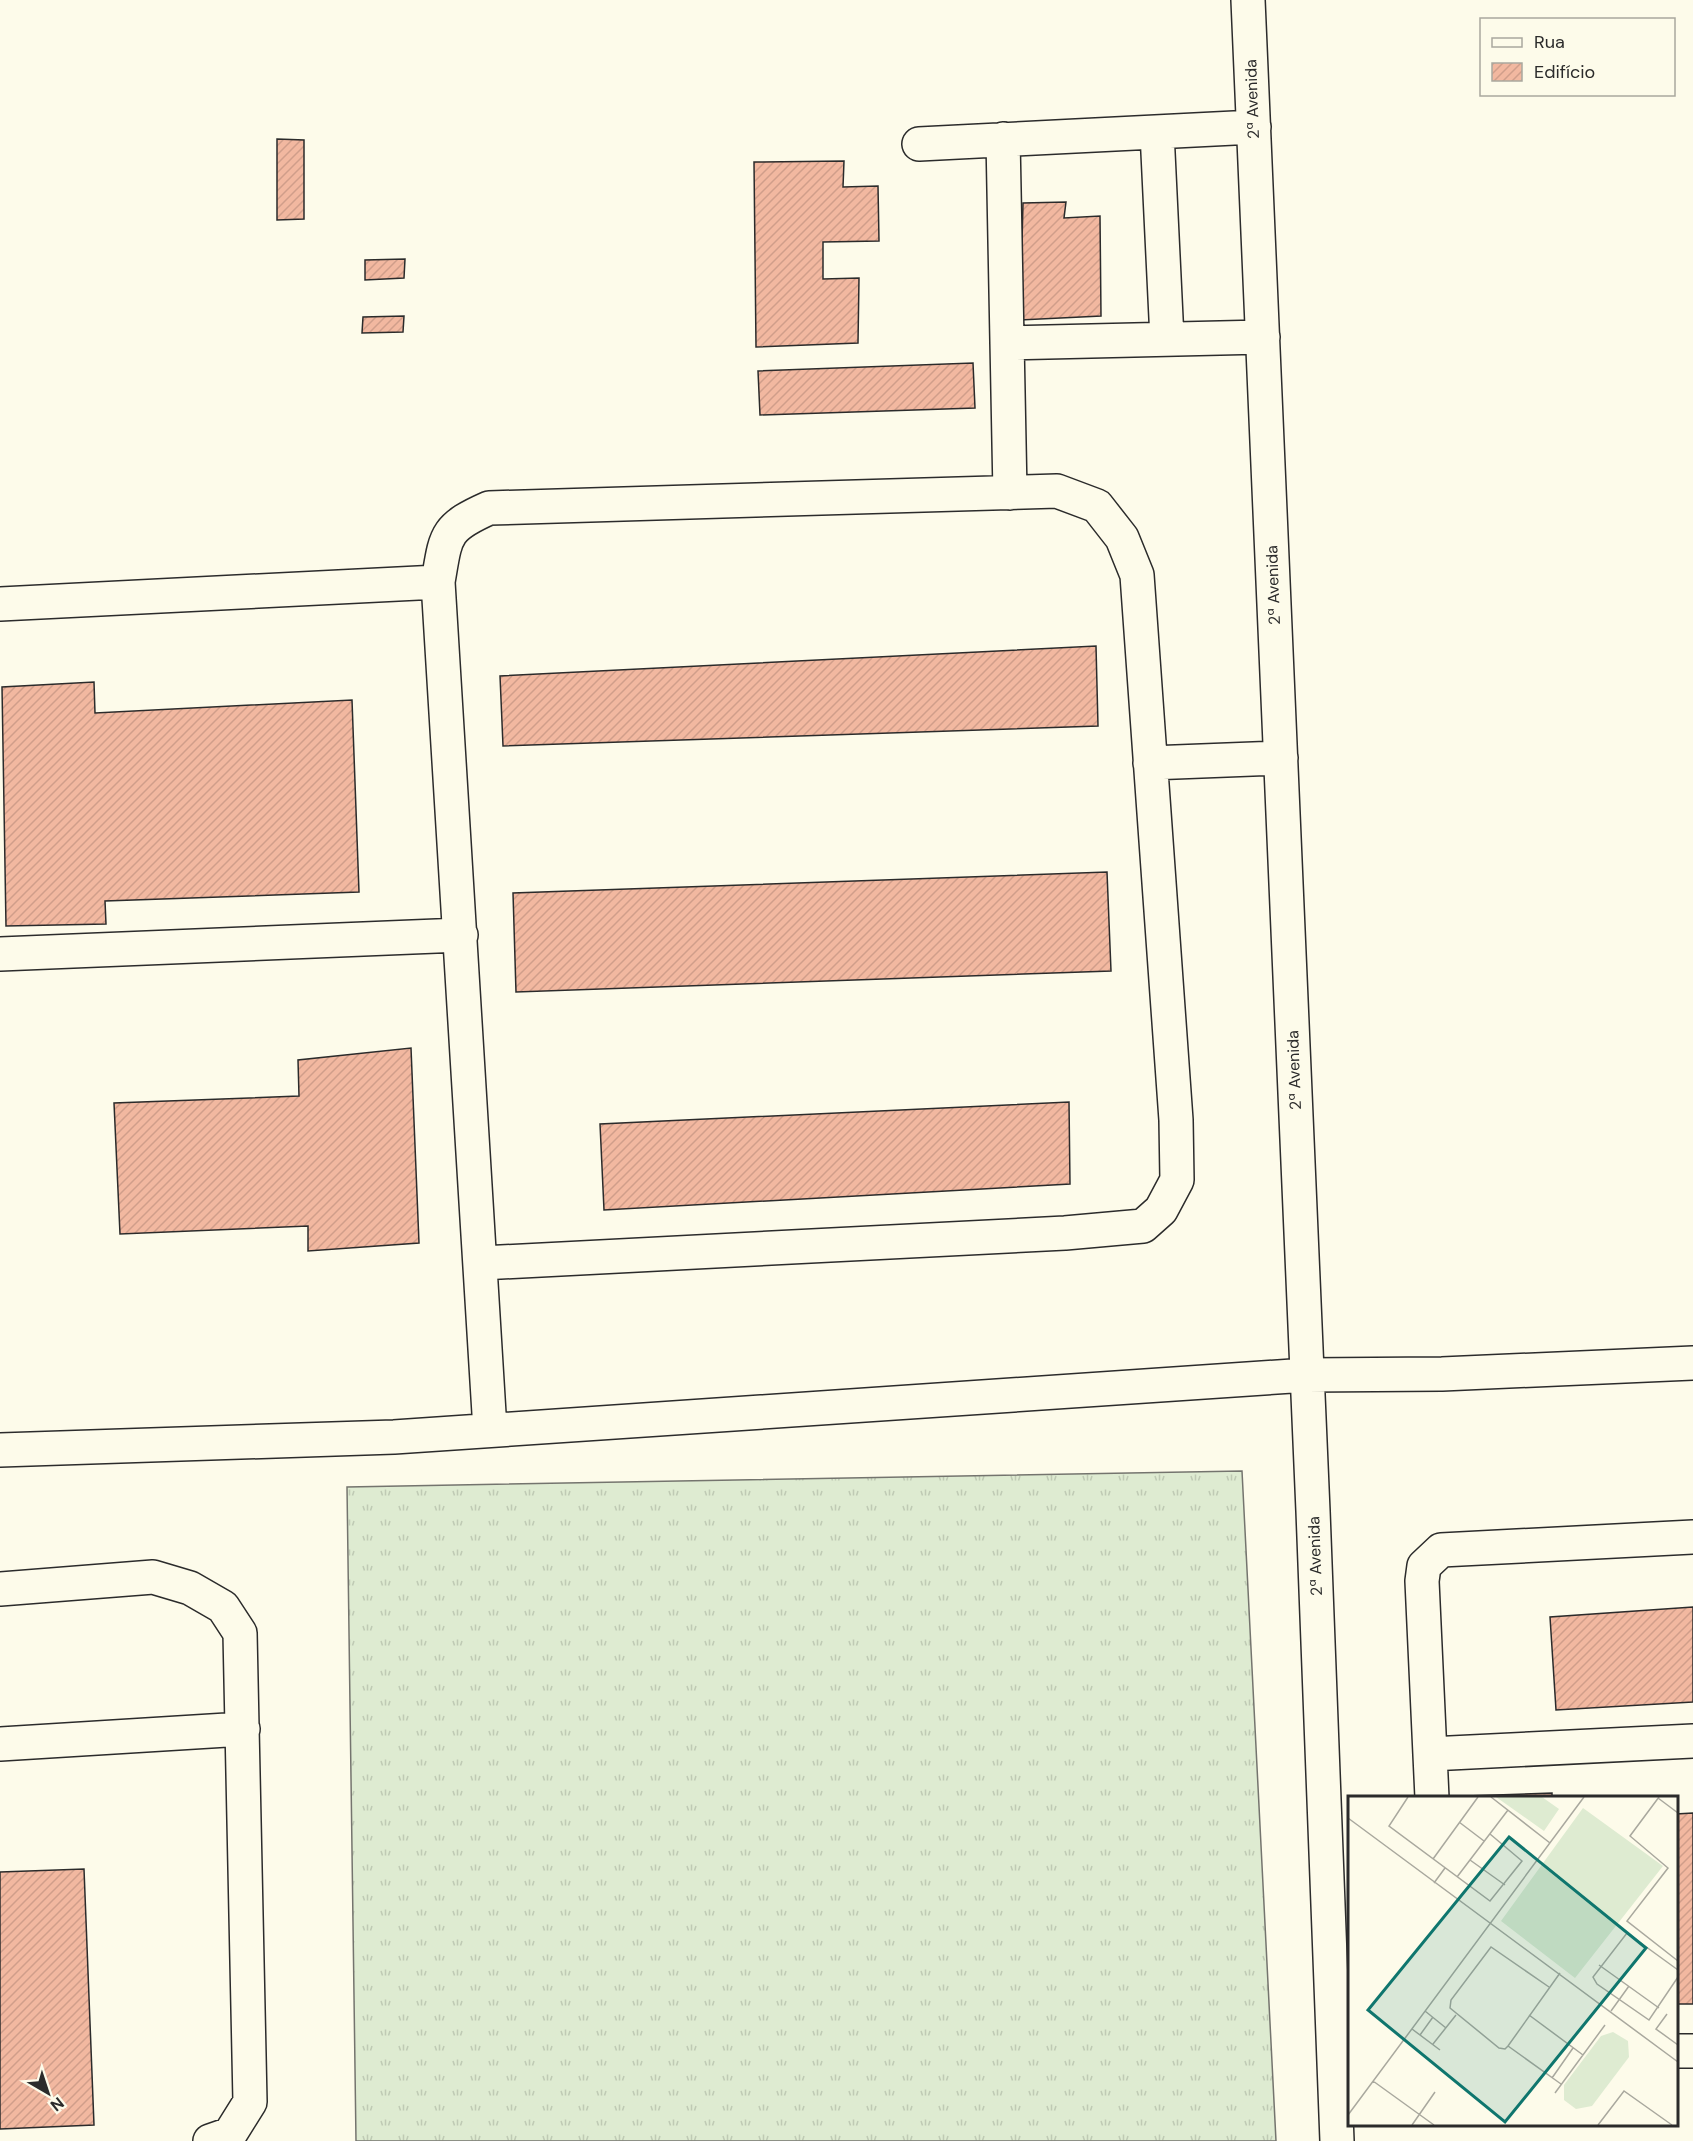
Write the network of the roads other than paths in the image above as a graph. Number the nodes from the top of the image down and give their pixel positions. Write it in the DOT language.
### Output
graph roads {
  1 [pos="1248,0"];
  2 [pos="1254,127"];
  3 [pos="1156,132"];
  4 [pos="1003,139"];
  5 [pos="919,144"];
  6 [pos="1263,337"];
  7 [pos="1167,339"];
  8 [pos="1006,343"];
  9 [pos="1010,493"];
  10 [pos="438,582"];
  11 [pos="0,604"];
  12 [pos="1281,758"];
  13 [pos="1150,763"];
  14 [pos="461,935"];
  15 [pos="0,954"];
  16 [pos="482,1263"];
  17 [pos="1693,1363"];
  18 [pos="1307,1375"];
  19 [pos="490,1430"];
  20 [pos="0,1450"];
  21 [pos="1693,1537"];
  22 [pos="0,1589"];
  23 [pos="243,1729"];
  24 [pos="1693,1741"];
  25 [pos="0,1744"];
  26 [pos="1430,1754"];
  27 [pos="1432,1796"];
  28 [pos="210,2141"];
  29 [pos="1337,2141"];
  1 -- 2 [label="street, 2ª Avenida"];
  2 -- 3 [label="street"];
  2 -- 6 [label="street, 2ª Avenida"];
  3 -- 4 [label="street"];
  3 -- 7 [label="street"];
  4 -- 5 [label="street"];
  4 -- 8 [label="street"];
  6 -- 7 [label="street"];
  6 -- 12 [label="street, 2ª Avenida"];
  7 -- 8 [label="street"];
  8 -- 9 [label="street"];
  9 -- 10 [label="street"];
  9 -- 13 [label="street"];
  10 -- 11 [label="street"];
  10 -- 14 [label="street"];
  12 -- 13 [label="street"];
  12 -- 18 [label="street, 2ª Avenida"];
  13 -- 16 [label="street"];
  14 -- 15 [label="street"];
  14 -- 16 [label="street"];
  16 -- 19 [label="street"];
  17 -- 18 [label="street"];
  18 -- 19 [label="street"];
  18 -- 29 [label="street, 2ª Avenida"];
  19 -- 20 [label="street"];
  21 -- 26 [label="street"];
  22 -- 23 [label="street"];
  23 -- 25 [label="street"];
  23 -- 28 [label="street"];
  24 -- 26 [label="street"];
  26 -- 27 [label="street"];
}
